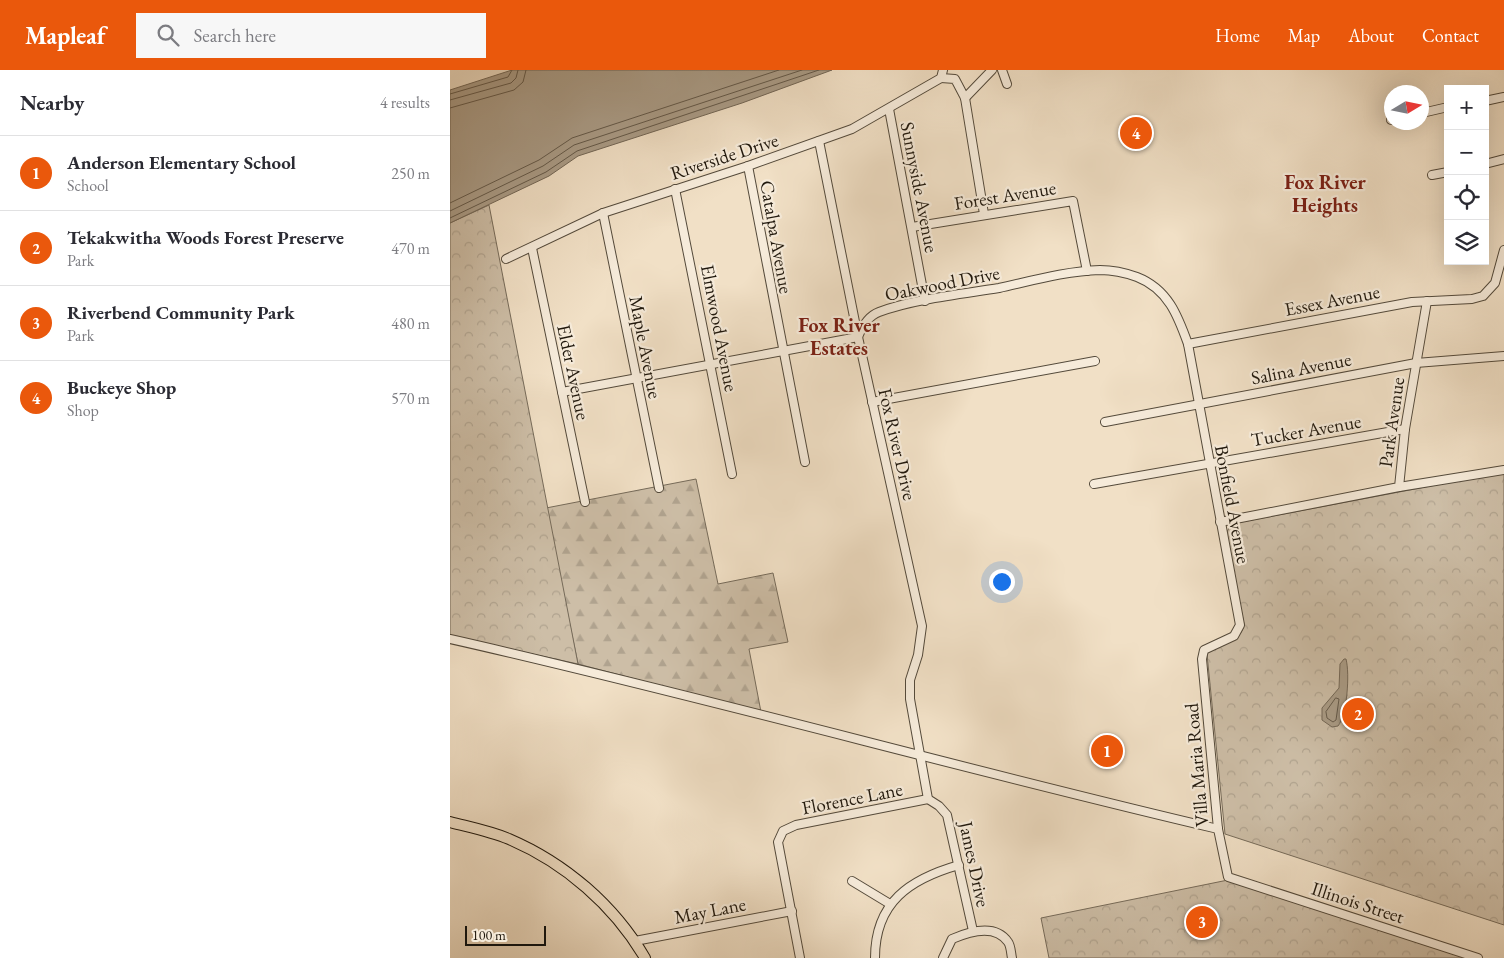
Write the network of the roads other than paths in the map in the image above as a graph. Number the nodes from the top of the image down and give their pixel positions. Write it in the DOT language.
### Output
graph roads {
  1 [pos="992,70"];
  2 [pos="1002,70"];
  3 [pos="942,74"];
  4 [pos="1007,84"];
  5 [pos="965,98"];
  6 [pos="1504,98"];
  7 [pos="1489,100"];
  8 [pos="1444,108"];
  9 [pos="889,110"];
  10 [pos="1429,111"];
  11 [pos="819,141"];
  12 [pos="1504,160"];
  13 [pos="1489,163"];
  14 [pos="748,166"];
  15 [pos="1444,173"];
  16 [pos="1432,176"];
  17 [pos="675,189"];
  18 [pos="603,213"];
  19 [pos="984,214"];
  20 [pos="912,228"];
  21 [pos="532,248"];
  22 [pos="1504,250"];
  23 [pos="506,260"];
  24 [pos="1087,271"];
  25 [pos="925,301"];
  26 [pos="1427,301"];
  27 [pos="858,337"];
  28 [pos="1188,344"];
  29 [pos="782,351"];
  30 [pos="1504,356"];
  31 [pos="1095,361"];
  32 [pos="1416,363"];
  33 [pos="710,364"];
  34 [pos="636,379"];
  35 [pos="562,392"];
  36 [pos="872,402"];
  37 [pos="1198,404"];
  38 [pos="1105,422"];
  39 [pos="1405,429"];
  40 [pos="805,462"];
  41 [pos="1209,464"];
  42 [pos="1504,470"];
  43 [pos="732,474"];
  44 [pos="1094,484"];
  45 [pos="1398,487"];
  46 [pos="659,488"];
  47 [pos="585,502"];
  48 [pos="1220,522"];
  49 [pos="450,639"];
  50 [pos="1204,650"];
  51 [pos="920,755"];
  52 [pos="928,799"];
  53 [pos="450,822"];
  54 [pos="1218,829"];
  55 [pos="959,865"];
  56 [pos="1228,876"];
  57 [pos="852,881"];
  58 [pos="890,904"];
  59 [pos="792,911"];
  60 [pos="973,930"];
  61 [pos="635,941"];
  62 [pos="645,958"];
  63 [pos="800,958"];
  64 [pos="875,958"];
  65 [pos="943,958"];
  66 [pos="1012,958"];
  67 [pos="1478,958"];
  1 -- 5 [label="street"];
  2 -- 4 [label="street"];
  3 -- 5 [label="street"];
  3 -- 9 [label="street, Riverside Drive"];
  5 -- 19 [label="street"];
  6 -- 7 [label="street"];
  8 -- 10 [label="street"];
  9 -- 11 [label="street, Riverside Drive"];
  9 -- 20 [label="street, Sunnyside Avenue"];
  11 -- 14 [label="street, Riverside Drive"];
  11 -- 27 [label="street, Fox River Drive"];
  12 -- 13 [label="street"];
  14 -- 17 [label="street, Riverside Drive"];
  14 -- 29 [label="street, Catalpa Avenue"];
  15 -- 16 [label="street"];
  17 -- 18 [label="street, Riverside Drive"];
  17 -- 33 [label="street, Elmwood Avenue"];
  18 -- 21 [label="street, Riverside Drive"];
  18 -- 34 [label="street, Maple Avenue"];
  19 -- 20 [label="street, Forest Avenue"];
  19 -- 24 [label="street, Forest Avenue"];
  20 -- 25 [label="street, Sunnyside Avenue"];
  21 -- 23 [label="street, Riverside Drive"];
  21 -- 35 [label="street, Elder Avenue"];
  22 -- 26 [label="street, Essex Avenue"];
  24 -- 25 [label="street, Oakwood Drive"];
  24 -- 28 [label="street, Oakwood Drive"];
  25 -- 27 [label="street, Oakwood Drive"];
  26 -- 28 [label="street, Essex Avenue"];
  26 -- 32 [label="street, Park Avenue"];
  27 -- 29 [label="street"];
  27 -- 36 [label="street, Fox River Drive"];
  28 -- 37 [label="street, Bonfield Avenue"];
  29 -- 33 [label="street"];
  29 -- 40 [label="street, Catalpa Avenue"];
  30 -- 32 [label="street, Salina Avenue"];
  31 -- 36 [label="street"];
  32 -- 37 [label="street, Salina Avenue"];
  32 -- 39 [label="street, Park Avenue"];
  33 -- 34 [label="street"];
  33 -- 43 [label="street, Elmwood Avenue"];
  34 -- 35 [label="street"];
  34 -- 46 [label="street, Maple Avenue"];
  35 -- 47 [label="street, Elder Avenue"];
  36 -- 51 [label="street, Fox River Drive"];
  37 -- 38 [label="street, Salina Avenue"];
  37 -- 41 [label="street, Bonfield Avenue"];
  39 -- 41 [label="street, Tucker Avenue"];
  39 -- 45 [label="street, Park Avenue"];
  41 -- 44 [label="street, Tucker Avenue"];
  41 -- 48 [label="street, Bonfield Avenue"];
  42 -- 45 [label="street"];
  45 -- 48 [label="street, Park Avenue"];
  48 -- 50 [label="street, Bonfield Avenue"];
  49 -- 51 [label="street"];
  50 -- 54 [label="street, Villa Maria Road"];
  51 -- 52 [label="street"];
  51 -- 54 [label="street"];
  52 -- 55 [label="street, James Drive"];
  52 -- 59 [label="street, Florence Lane"];
  53 -- 61 [label="main road"];
  54 -- 56 [label="street, Villa Maria Road"];
  55 -- 58 [label="street"];
  55 -- 60 [label="street, James Drive"];
  56 -- 67 [label="street, Illinois Street"];
  57 -- 58 [label="street"];
  58 -- 64 [label="street"];
  59 -- 61 [label="street, May Lane"];
  59 -- 63 [label="street"];
  60 -- 65 [label="street"];
  60 -- 66 [label="street"];
  61 -- 62 [label="main road"];
}
